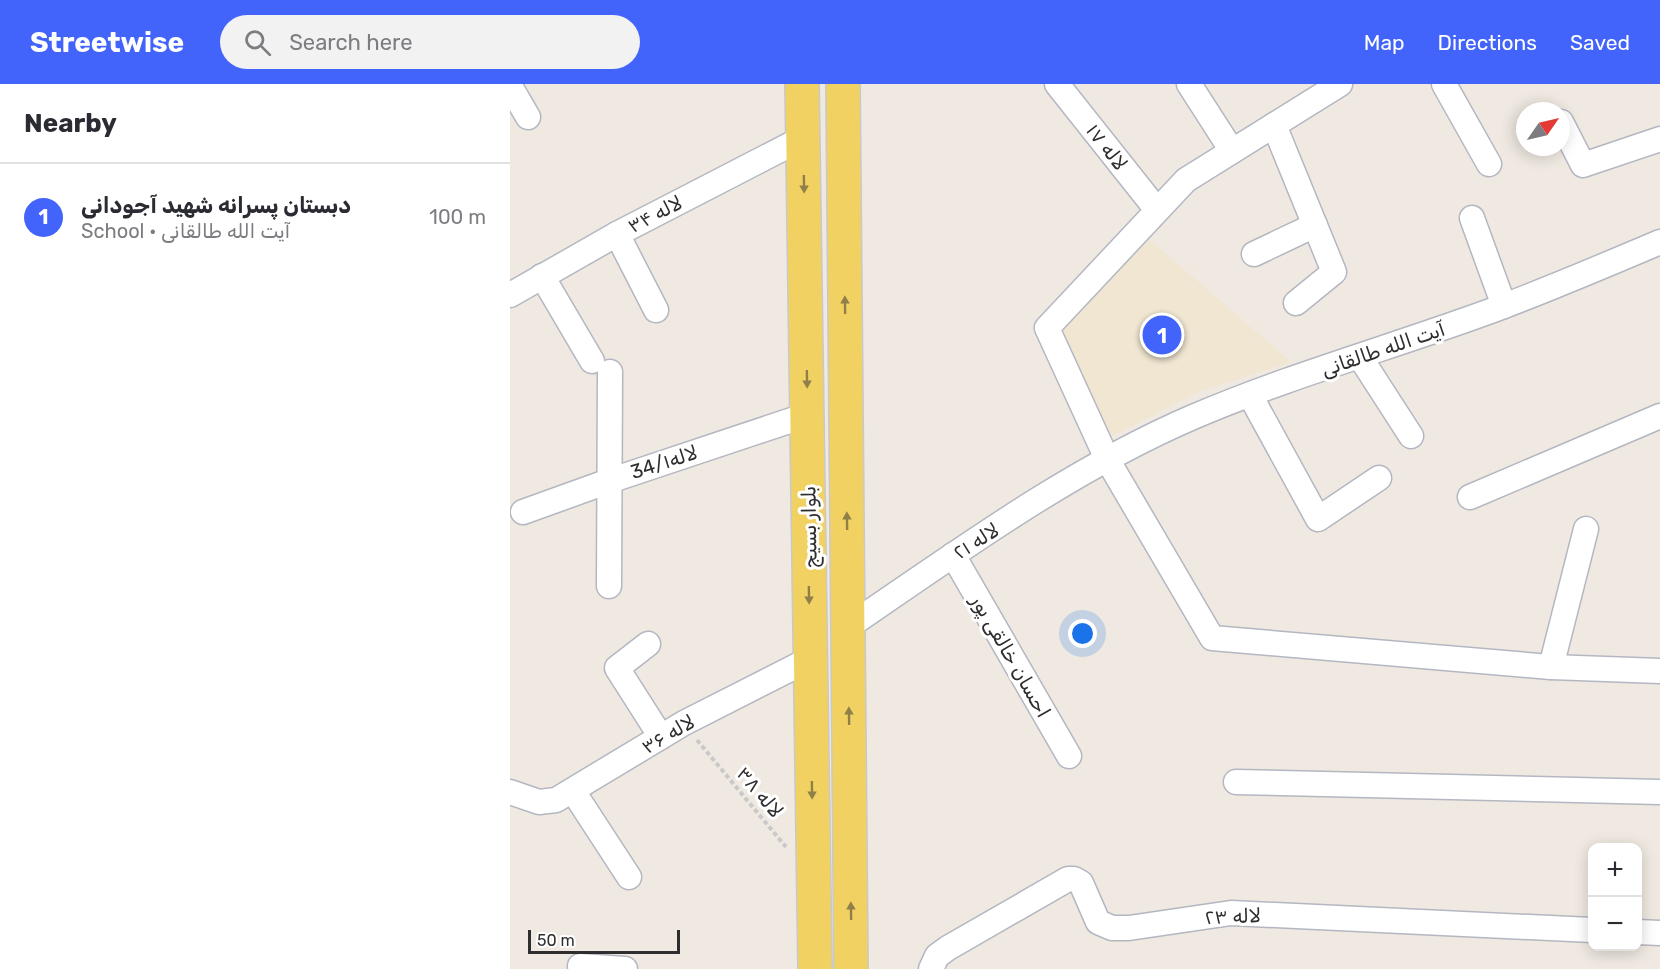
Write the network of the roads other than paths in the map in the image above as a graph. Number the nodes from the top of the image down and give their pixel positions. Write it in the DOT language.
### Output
graph roads {
  1 [pos="802,84"];
  2 [pos="1057,84"];
  3 [pos="1189,84"];
  4 [pos="1340,84"];
  5 [pos="1444,84"];
  6 [pos="510,86"];
  7 [pos="845,86"];
  8 [pos="1310,92"];
  9 [pos="528,117"];
  10 [pos="1274,125"];
  11 [pos="803,138"];
  12 [pos="1660,139"];
  13 [pos="1570,140"];
  14 [pos="1232,151"];
  15 [pos="1489,164"];
  16 [pos="1157,210"];
  17 [pos="1472,218"];
  18 [pos="1315,225"];
  19 [pos="617,234"];
  20 [pos="1660,242"];
  21 [pos="1254,254"];
  22 [pos="542,276"];
  23 [pos="510,295"];
  24 [pos="1296,303"];
  25 [pos="1504,306"];
  26 [pos="656,310"];
  27 [pos="1360,357"];
  28 [pos="1250,395"];
  29 [pos="807,415"];
  30 [pos="1660,416"];
  31 [pos="1411,436"];
  32 [pos="1107,459"];
  33 [pos="1379,478"];
  34 [pos="609,481"];
  35 [pos="1470,497"];
  36 [pos="523,512"];
  37 [pos="1586,529"];
  38 [pos="953,555"];
  39 [pos="609,586"];
  40 [pos="848,627"];
  41 [pos="648,644"];
  42 [pos="810,659"];
  43 [pos="1551,667"];
  44 [pos="1660,672"];
  45 [pos="661,737"];
  46 [pos="1069,756"];
  47 [pos="1236,782"];
  48 [pos="573,791"];
  49 [pos="1660,792"];
  50 [pos="516,801"];
  51 [pos="629,877"];
  52 [pos="1588,930"];
  53 [pos="1642,932"];
  54 [pos="1660,933"];
  55 [pos="580,966"];
  56 [pos="625,969"];
  57 [pos="815,969"];
  58 [pos="851,969"];
  59 [pos="931,969"];
  1 -- 11 [label="main road, بلوار بسیج"];
  2 -- 16 [label="street, لاله ۱۷"];
  3 -- 14 [label="street"];
  4 -- 8 [label="street"];
  5 -- 15 [label="street"];
  6 -- 9 [label="street"];
  40 -- 7 [label="main road, بلوار بسیج, one-way"];
  8 -- 10 [label="street"];
  10 -- 14 [label="street"];
  10 -- 18 [label="street"];
  11 -- 19 [label="street, لاله ۳۴"];
  11 -- 29 [label="main road, بلوار بسیج, one-way"];
  12 -- 13 [label="street"];
  14 -- 16 [label="street"];
  16 -- 32 [label="street"];
  17 -- 25 [label="street"];
  18 -- 21 [label="street"];
  18 -- 24 [label="street"];
  19 -- 22 [label="street, لاله ۳۴"];
  19 -- 26 [label="street"];
  20 -- 25 [label="street, آیت الله طالقانی"];
  22 -- 23 [label="street, لاله ۳۴"];
  22 -- 34 [label="street"];
  25 -- 27 [label="street, آیت الله طالقانی"];
  27 -- 28 [label="street, آیت الله طالقانی"];
  27 -- 31 [label="street"];
  28 -- 32 [label="street, آیت الله طالقانی"];
  28 -- 33 [label="street"];
  29 -- 34 [label="street, لاله34/۱"];
  29 -- 42 [label="main road, بلوار بسیج, one-way"];
  30 -- 35 [label="street"];
  32 -- 38 [label="street, لاله ۲۱"];
  32 -- 43 [label="street"];
  34 -- 36 [label="street, لاله34/۱"];
  34 -- 39 [label="street"];
  37 -- 43 [label="street"];
  38 -- 40 [label="street, لاله ۲۱"];
  38 -- 46 [label="street, احسان خالقی پور"];
  58 -- 40 [label="main road, بلوار بسیج, one-way"];
  41 -- 45 [label="street"];
  42 -- 45 [label="street, لاله ۳۶"];
  42 -- 57 [label="main road, بلوار بسیج, one-way"];
  43 -- 44 [label="street"];
  45 -- 48 [label="street, لاله ۳۶"];
  47 -- 49 [label="street"];
  48 -- 50 [label="street, لاله ۳۶"];
  48 -- 51 [label="street"];
  52 -- 59 [label="street, لاله ۲۳"];
  53 -- 54 [label="street"];
  55 -- 56 [label="street"];
}
